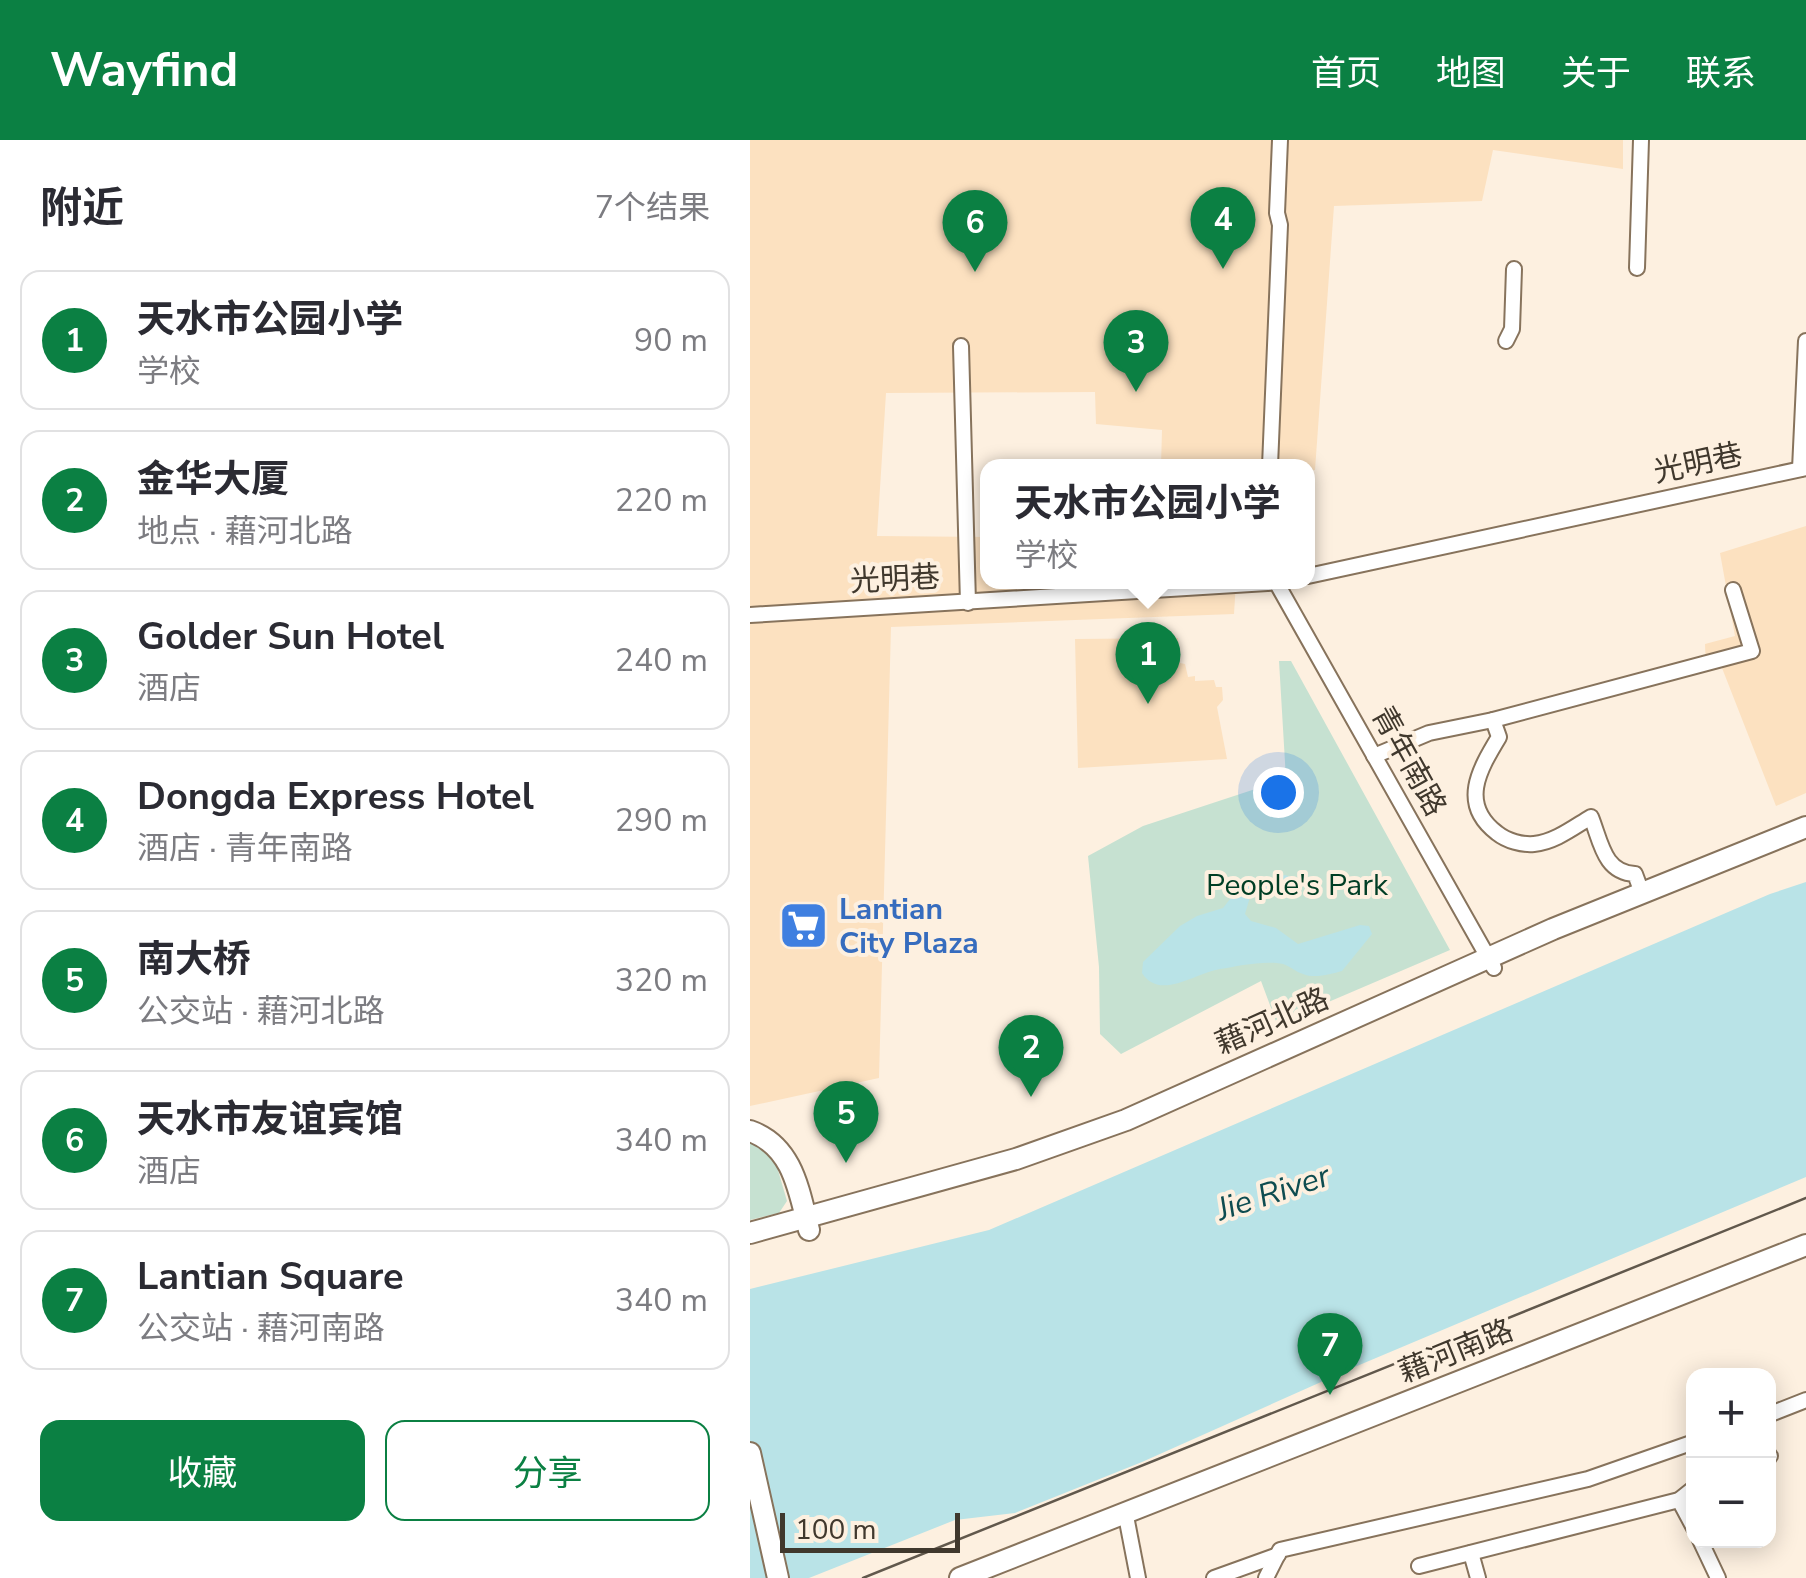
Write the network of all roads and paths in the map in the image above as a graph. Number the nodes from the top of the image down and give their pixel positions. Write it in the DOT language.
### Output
graph roads {
  1 [pos="1280,140"];
  2 [pos="1641,140"];
  3 [pos="1636,268"];
  4 [pos="1514,269"];
  5 [pos="1806,340"];
  6 [pos="1506,341"];
  7 [pos="962,346"];
  8 [pos="1270,459"];
  9 [pos="1803,469"];
  10 [pos="1315,574"];
  11 [pos="1175,589"];
  12 [pos="1282,589"];
  13 [pos="1733,590"];
  14 [pos="968,603"];
  15 [pos="750,615"];
  16 [pos="1493,720"];
  17 [pos="1374,756"];
  18 [pos="1806,827"];
  19 [pos="1806,840"];
  20 [pos="1642,893"];
  21 [pos="1491,963"];
  22 [pos="750,1131"];
  23 [pos="808,1225"];
  24 [pos="750,1233"];
  25 [pos="750,1245"];
  26 [pos="1806,1245"];
  27 [pos="1806,1400"];
  28 [pos="1776,1411"];
  29 [pos="1686,1445"];
  30 [pos="750,1453"];
  31 [pos="1686,1494"];
  32 [pos="750,1498"];
  33 [pos="1679,1500"];
  34 [pos="1686,1513"];
  35 [pos="1126,1516"];
  36 [pos="1704,1548"];
  37 [pos="1471,1553"];
  38 [pos="1278,1555"];
  39 [pos="1419,1566"];
  40 [pos="770,1578"];
  41 [pos="778,1578"];
  42 [pos="960,1578"];
  43 [pos="1138,1578"];
  44 [pos="1214,1578"];
  45 [pos="1266,1578"];
  46 [pos="1478,1578"];
  47 [pos="1718,1578"];
  1 -- 8 [label="street"];
  2 -- 3 [label="street"];
  4 -- 6 [label="street"];
  5 -- 9 [label="street"];
  7 -- 14 [label="street"];
  9 -- 10 [label="street, 光明巷"];
  11 -- 14 [label="street, 光明巷"];
  12 -- 17 [label="street, 青年南路"];
  13 -- 16 [label="street"];
  14 -- 15 [label="street, 光明巷"];
  16 -- 17 [label="street"];
  16 -- 20 [label="street"];
  17 -- 21 [label="street, 青年南路"];
  18 -- 20 [label="main road, 藉河北路"];
  19 -- 21 [label="main road, 藉河北路"];
  20 -- 21 [label="main road, 藉河北路"];
  21 -- 23 [label="main road, 藉河北路"];
  22 -- 23 [label="main road"];
  23 -- 24 [label="main road, 藉河北路"];
  23 -- 25 [label="main road, 藉河北路"];
  26 -- 35 [label="main road, 藉河南路"];
  27 -- 28 [label="street"];
  29 -- 38 [label="street"];
  30 -- 41 [label="main road"];
  31 -- 33 [label="street"];
  32 -- 40 [label="main road"];
  33 -- 34 [label="street"];
  33 -- 37 [label="street"];
  35 -- 42 [label="main road, 藉河南路"];
  35 -- 43 [label="street"];
  36 -- 47 [label="street"];
  37 -- 39 [label="street"];
  37 -- 46 [label="street"];
  38 -- 44 [label="street"];
  38 -- 45 [label="street"];
}
